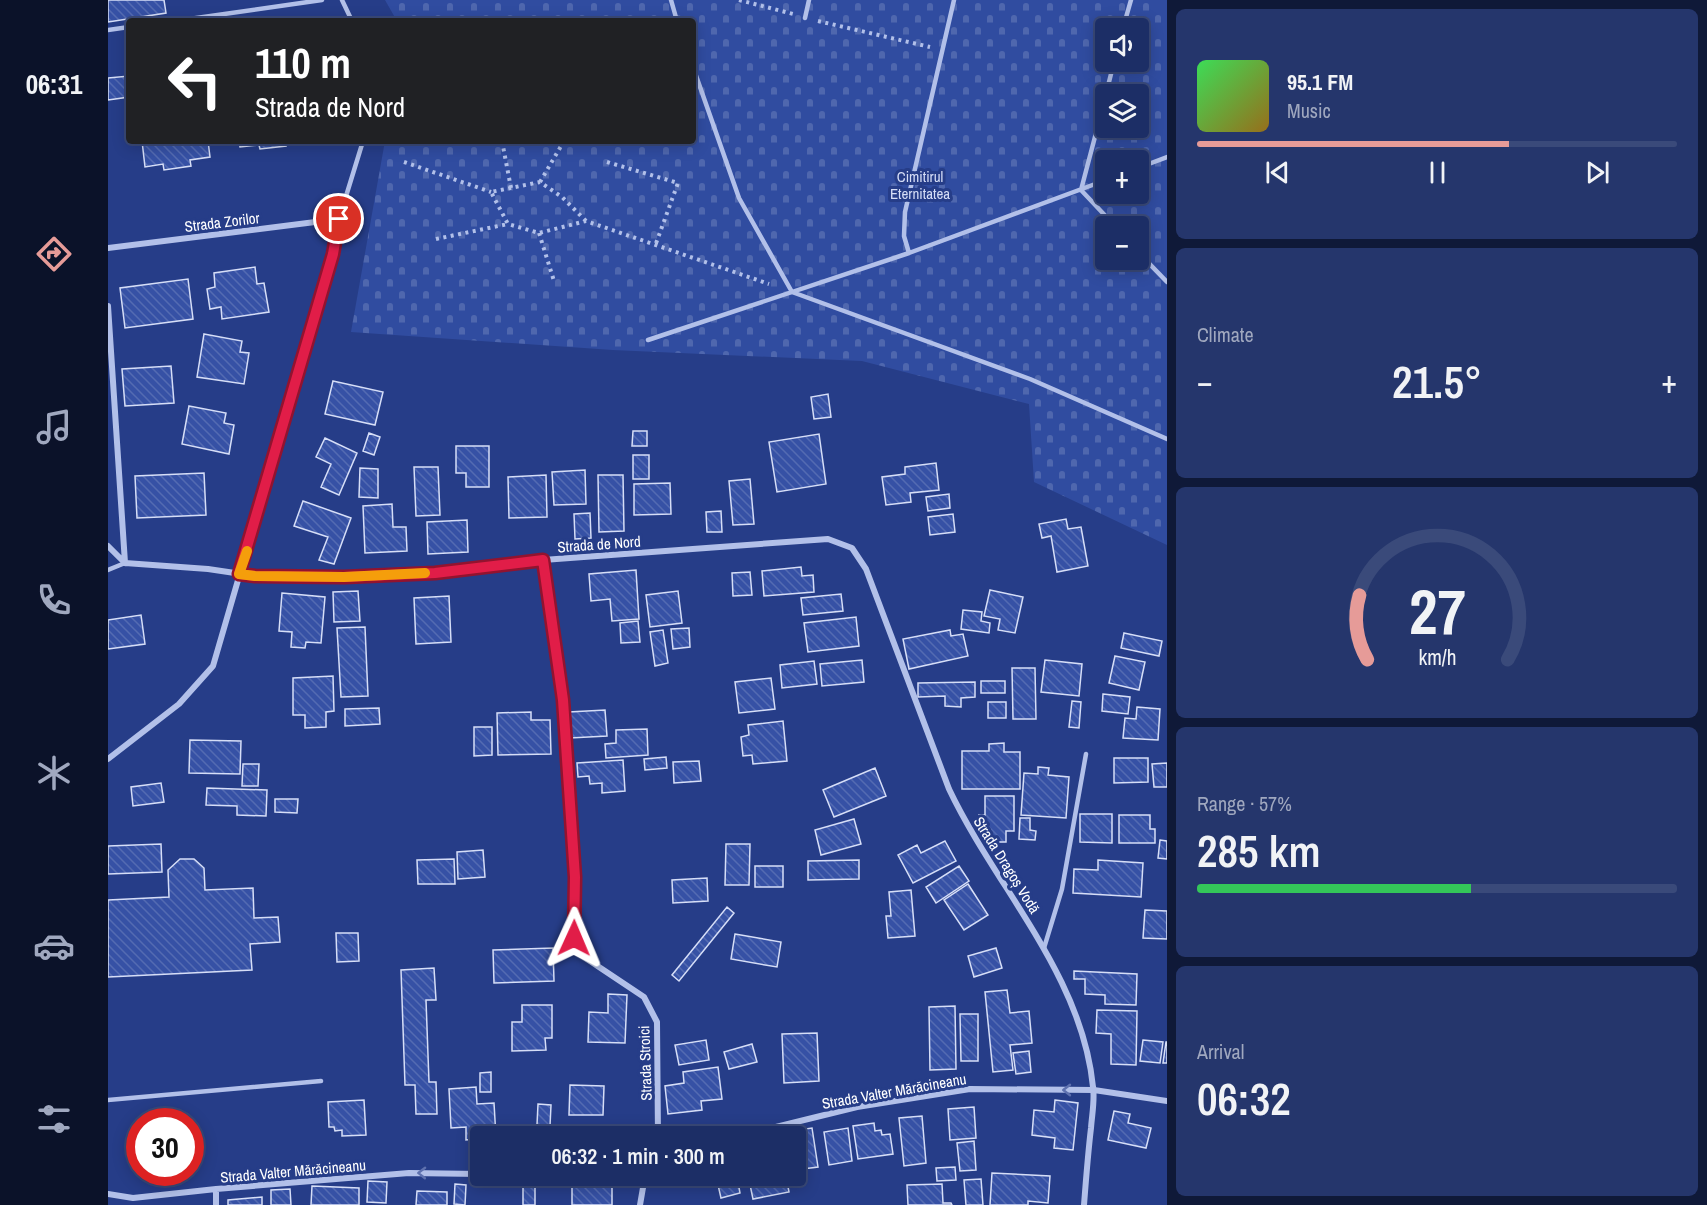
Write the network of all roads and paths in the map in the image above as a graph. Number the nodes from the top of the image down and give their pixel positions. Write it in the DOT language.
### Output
graph roads {
  1 [pos="322,0"];
  2 [pos="342,0"];
  3 [pos="671,0"];
  4 [pos="739,0"];
  5 [pos="809,0"];
  6 [pos="954,0"];
  7 [pos="1131,0"];
  8 [pos="196,18"];
  9 [pos="351,18"];
  10 [pos="676,18"];
  11 [pos="805,18"];
  12 [pos="1126,18"];
  13 [pos="126,27"];
  14 [pos="108,30"];
  15 [pos="943,50"];
  16 [pos="696,76"];
  17 [pos="1095,137"];
  18 [pos="362,144"];
  19 [pos="503,144"];
  20 [pos="562,144"];
  21 [pos="1167,157"];
  22 [pos="404,162"];
  23 [pos="607,162"];
  24 [pos="1149,164"];
  25 [pos="540,182"];
  26 [pos="1095,184"];
  27 [pos="511,188"];
  28 [pos="1081,190"];
  29 [pos="491,192"];
  30 [pos="1106,216"];
  31 [pos="339,219"];
  32 [pos="586,221"];
  33 [pos="508,224"];
  34 [pos="539,234"];
  35 [pos="436,239"];
  36 [pos="655,246"];
  37 [pos="108,248"];
  38 [pos="909,253"];
  39 [pos="1149,263"];
  40 [pos="554,281"];
  41 [pos="1167,282"];
  42 [pos="792,292"];
  43 [pos="108,306"];
  44 [pos="648,340"];
  45 [pos="1167,439"];
  46 [pos="108,546"];
  47 [pos="852,548"];
  48 [pos="543,560"];
  49 [pos="125,563"];
  50 [pos="108,570"];
  51 [pos="239,574"];
  52 [pos="1086,754"];
  53 [pos="108,759"];
  54 [pos="1044,948"];
  55 [pos="321,1081"];
  56 [pos="1094,1090"];
  57 [pos="108,1100"];
  58 [pos="1167,1101"];
  59 [pos="658,1126"];
  60 [pos="780,1126"];
  61 [pos="470,1174"];
  62 [pos="643,1186"];
  63 [pos="216,1189"];
  64 [pos="108,1194"];
  65 [pos="216,1205"];
  66 [pos="640,1205"];
  67 [pos="1084,1205"];
  1 -- 8 [label="lane"];
  2 -- 9 [label="lane"];
  3 -- 10 [label="lane"];
  4 -- 11 [label="path"];
  5 -- 11 [label="lane"];
  6 -- 15 [label="lane"];
  7 -- 12 [label="lane"];
  11 -- 15 [label="path"];
  13 -- 14 [label="lane"];
  15 -- 38 [label="lane"];
  16 -- 42 [label="lane"];
  17 -- 28 [label="lane"];
  18 -- 31 [label="lane"];
  19 -- 27 [label="path"];
  20 -- 25 [label="path"];
  21 -- 24 [label="lane"];
  22 -- 29 [label="path"];
  23 -- 36 [label="path"];
  25 -- 27 [label="path"];
  25 -- 32 [label="path"];
  26 -- 28 [label="lane"];
  27 -- 29 [label="path"];
  28 -- 30 [label="lane"];
  28 -- 38 [label="lane"];
  29 -- 33 [label="path"];
  31 -- 37 [label="street, Strada Zorilor"];
  31 -- 51 [label="street"];
  32 -- 34 [label="path"];
  32 -- 36 [label="path"];
  33 -- 34 [label="path"];
  33 -- 35 [label="path"];
  34 -- 40 [label="path"];
  36 -- 42 [label="path"];
  38 -- 42 [label="lane"];
  39 -- 41 [label="lane"];
  42 -- 44 [label="lane"];
  42 -- 45 [label="lane"];
  43 -- 49 [label="street"];
  46 -- 49 [label="street"];
  47 -- 48 [label="street, Strada de Nord"];
  47 -- 54 [label="street, Strada Dragoș Vodă"];
  48 -- 51 [label="street, Strada de Nord"];
  48 -- 59 [label="street, Strada Stroici"];
  49 -- 50 [label="lane"];
  49 -- 51 [label="street, Strada de Nord"];
  51 -- 53 [label="street"];
  52 -- 54 [label="lane"];
  54 -- 56 [label="street, Strada Dragoș Vodă"];
  55 -- 57 [label="lane"];
  56 -- 58 [label="street, Strada Valter Mărăcineanu"];
  56 -- 60 [label="street, Strada Valter Mărăcineanu, one-way"];
  56 -- 67 [label="street, Strada Dragoș Vodă"];
  61 -- 63 [label="street, Strada Valter Mărăcineanu, one-way"];
  62 -- 66 [label="street"];
  63 -- 64 [label="street, Strada Valter Mărăcineanu"];
  63 -- 65 [label="street"];
}
